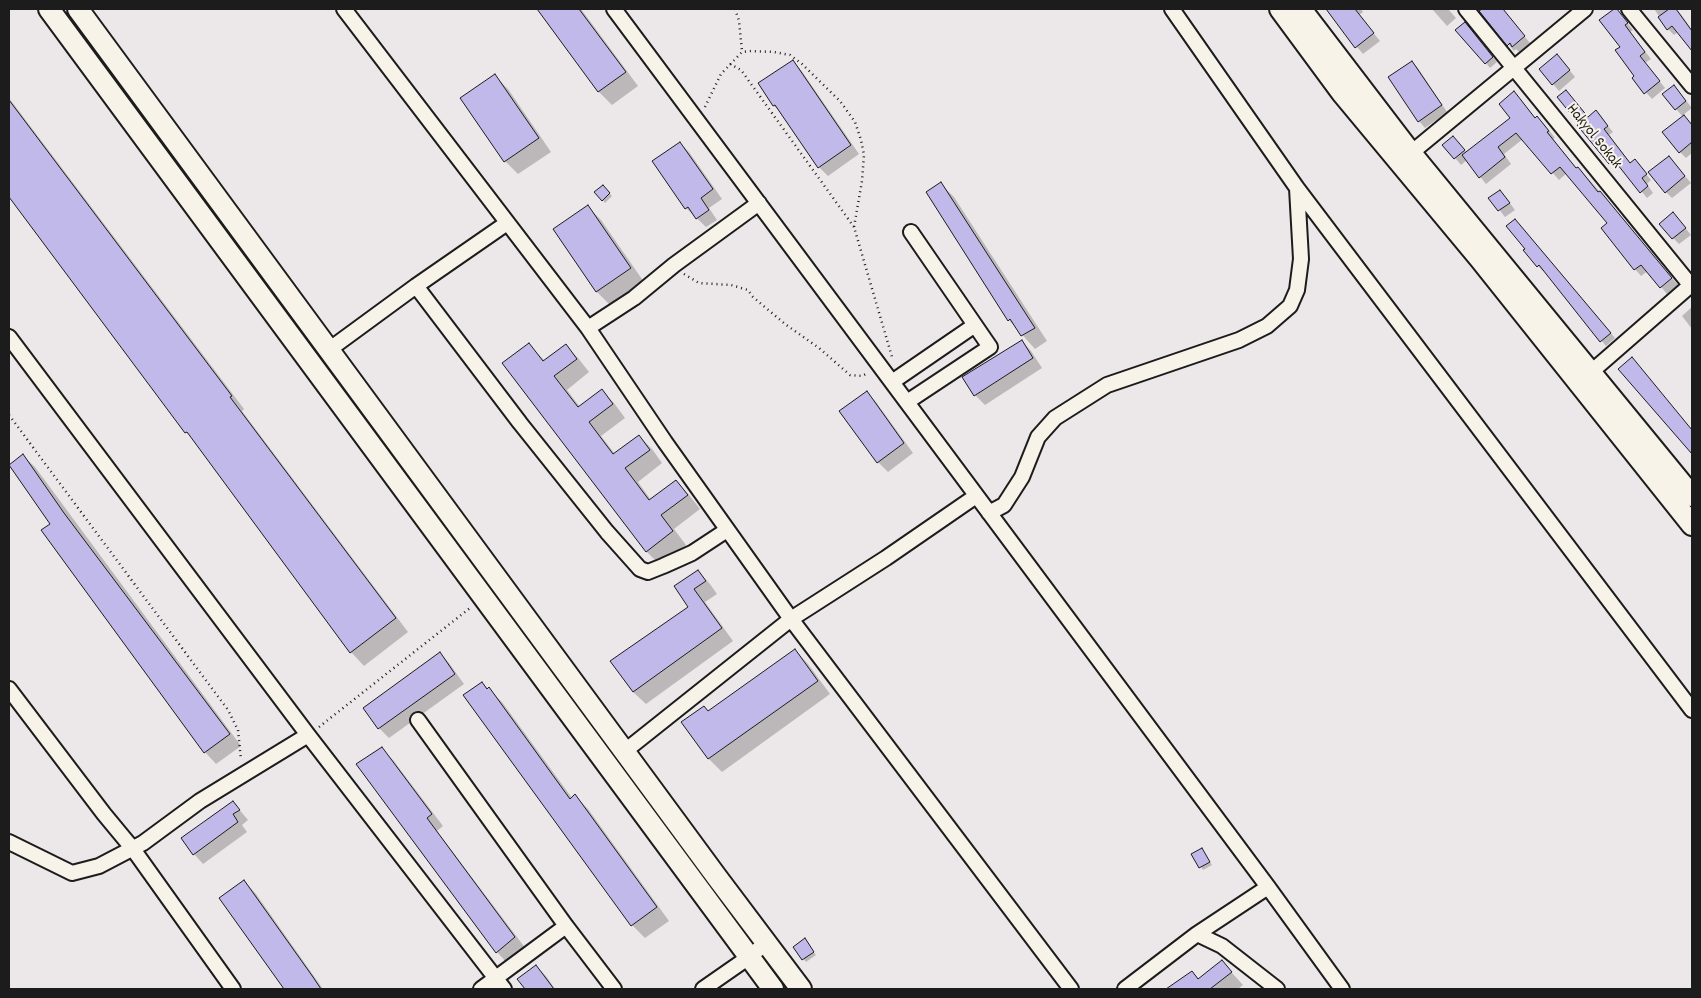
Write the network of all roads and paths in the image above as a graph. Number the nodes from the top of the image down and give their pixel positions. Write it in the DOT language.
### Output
graph roads {
  1 [pos="49,9"];
  2 [pos="78,9"];
  3 [pos="344,9"];
  4 [pos="614,9"];
  5 [pos="735,9"];
  6 [pos="1172,9"];
  7 [pos="1280,9"];
  8 [pos="1302,9"];
  9 [pos="1466,9"];
  10 [pos="1585,9"];
  11 [pos="1630,9"];
  12 [pos="742,52"];
  13 [pos="730,64"];
  14 [pos="1515,68"];
  15 [pos="1692,86"];
  16 [pos="698,122"];
  17 [pos="1405,158"];
  18 [pos="1298,188"];
  19 [pos="759,203"];
  20 [pos="507,223"];
  21 [pos="854,228"];
  22 [pos="911,232"];
  23 [pos="674,265"];
  24 [pos="416,286"];
  25 [pos="1692,286"];
  26 [pos="975,325"];
  27 [pos="588,328"];
  28 [pos="9,337"];
  29 [pos="330,349"];
  30 [pos="880,366"];
  31 [pos="1585,379"];
  32 [pos="895,380"];
  33 [pos="907,402"];
  34 [pos="9,414"];
  35 [pos="976,496"];
  36 [pos="1692,496"];
  37 [pos="989,513"];
  38 [pos="1692,525"];
  39 [pos="728,530"];
  40 [pos="483,597"];
  41 [pos="791,619"];
  42 [pos="9,689"];
  43 [pos="1692,710"];
  44 [pos="418,720"];
  45 [pos="308,735"];
  46 [pos="625,751"];
  47 [pos="241,776"];
  48 [pos="9,842"];
  49 [pos="134,849"];
  50 [pos="1268,887"];
  51 [pos="566,926"];
  52 [pos="1197,934"];
  53 [pos="766,943"];
  54 [pos="750,957"];
  55 [pos="500,984"];
  56 [pos="233,989"];
  57 [pos="481,989"];
  58 [pos="614,989"];
  59 [pos="703,989"];
  60 [pos="773,989"];
  61 [pos="801,989"];
  62 [pos="1071,989"];
  63 [pos="1124,989"];
  64 [pos="1277,989"];
  65 [pos="1342,989"];
  1 -- 40 [label="street"];
  2 -- 29 [label="street"];
  3 -- 20 [label="street"];
  4 -- 16 [label="street"];
  5 -- 12 [label="path"];
  6 -- 18 [label="street"];
  7 -- 17 [label="street"];
  8 -- 17 [label="street"];
  9 -- 14 [label="street, Hakyol Sokak"];
  10 -- 14 [label="street"];
  11 -- 15 [label="street"];
  12 -- 13 [label="path"];
  12 -- 21 [label="path"];
  13 -- 16 [label="path"];
  13 -- 21 [label="path"];
  14 -- 17 [label="street"];
  14 -- 25 [label="street, Hakyol Sokak"];
  16 -- 19 [label="street"];
  17 -- 31 [label="street"];
  18 -- 37 [label="street"];
  18 -- 43 [label="street"];
  19 -- 23 [label="street"];
  19 -- 30 [label="street"];
  20 -- 24 [label="street"];
  20 -- 27 [label="street"];
  21 -- 32 [label="path"];
  22 -- 26 [label="street"];
  23 -- 27 [label="street"];
  23 -- 30 [label="path"];
  24 -- 29 [label="street"];
  24 -- 39 [label="street"];
  25 -- 31 [label="street"];
  26 -- 32 [label="street"];
  26 -- 33 [label="street"];
  27 -- 39 [label="street"];
  28 -- 45 [label="street"];
  29 -- 46 [label="street"];
  30 -- 32 [label="street"];
  31 -- 36 [label="street"];
  31 -- 38 [label="street"];
  32 -- 33 [label="street"];
  33 -- 35 [label="street"];
  34 -- 47 [label="path"];
  35 -- 37 [label="street"];
  35 -- 41 [label="street"];
  37 -- 50 [label="street"];
  39 -- 41 [label="street"];
  40 -- 45 [label="path"];
  40 -- 54 [label="street"];
  41 -- 46 [label="street"];
  41 -- 62 [label="street"];
  42 -- 49 [label="street"];
  44 -- 51 [label="street"];
  45 -- 47 [label="street"];
  45 -- 55 [label="street"];
  46 -- 53 [label="street"];
  47 -- 49 [label="street"];
  48 -- 49 [label="street"];
  49 -- 56 [label="street"];
  50 -- 52 [label="street"];
  50 -- 65 [label="street"];
  51 -- 55 [label="street"];
  51 -- 58 [label="street"];
  52 -- 63 [label="street"];
  52 -- 64 [label="street"];
  53 -- 54 [label="street"];
  53 -- 61 [label="street"];
  54 -- 59 [label="street"];
  54 -- 60 [label="street"];
  55 -- 57 [label="street"];
}
